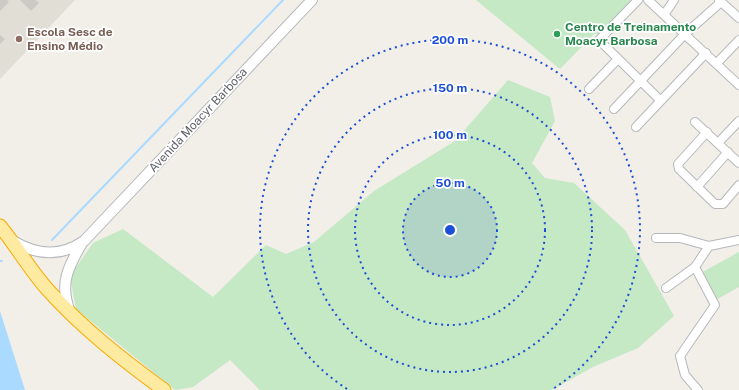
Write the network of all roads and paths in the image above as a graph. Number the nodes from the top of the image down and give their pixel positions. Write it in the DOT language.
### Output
graph roads {
  1 [pos="312,0"];
  2 [pos="638,0"];
  3 [pos="648,0"];
  4 [pos="674,0"];
  5 [pos="720,1"];
  6 [pos="664,15"];
  7 [pos="739,18"];
  8 [pos="685,34"];
  9 [pos="739,40"];
  10 [pos="706,53"];
  11 [pos="618,59"];
  12 [pos="717,63"];
  13 [pos="641,81"];
  14 [pos="739,85"];
  15 [pos="589,88"];
  16 [pos="660,100"];
  17 [pos="614,109"];
  18 [pos="739,121"];
  19 [pos="695,122"];
  20 [pos="636,126"];
  21 [pos="707,132"];
  22 [pos="718,143"];
  23 [pos="728,152"];
  24 [pos="739,163"];
  25 [pos="739,185"];
  26 [pos="697,187"];
  27 [pos="0,226"];
  28 [pos="656,238"];
  29 [pos="11,240"];
  30 [pos="739,240"];
  31 [pos="84,241"];
  32 [pos="709,246"];
  33 [pos="695,267"];
  34 [pos="666,288"];
  35 [pos="71,314"];
  36 [pos="164,390"];
  37 [pos="698,390"];
  1 -- 31 [label="street, Avenida Moacyr Barbosa"];
  2 -- 11 [label="street"];
  3 -- 6 [label="street"];
  4 -- 6 [label="street"];
  5 -- 7 [label="street"];
  5 -- 8 [label="street"];
  6 -- 8 [label="street"];
  8 -- 10 [label="street"];
  8 -- 13 [label="street"];
  9 -- 12 [label="street"];
  10 -- 12 [label="street"];
  10 -- 16 [label="street"];
  11 -- 13 [label="street"];
  11 -- 15 [label="street"];
  12 -- 14 [label="street"];
  13 -- 16 [label="street"];
  13 -- 17 [label="street"];
  16 -- 20 [label="street"];
  18 -- 22 [label="street"];
  19 -- 21 [label="street"];
  21 -- 22 [label="street"];
  21 -- 26 [label="street"];
  22 -- 23 [label="street"];
  23 -- 24 [label="street"];
  23 -- 26 [label="street"];
  25 -- 26 [label="street"];
  27 -- 29 [label="highway"];
  28 -- 32 [label="street"];
  29 -- 31 [label="street, Avenida Moacyr Barbosa"];
  29 -- 35 [label="highway"];
  30 -- 32 [label="street"];
  31 -- 35 [label="street, Avenida Moacyr Barbosa"];
  32 -- 33 [label="street"];
  33 -- 34 [label="street"];
  33 -- 37 [label="street"];
  35 -- 36 [label="highway"];
}
